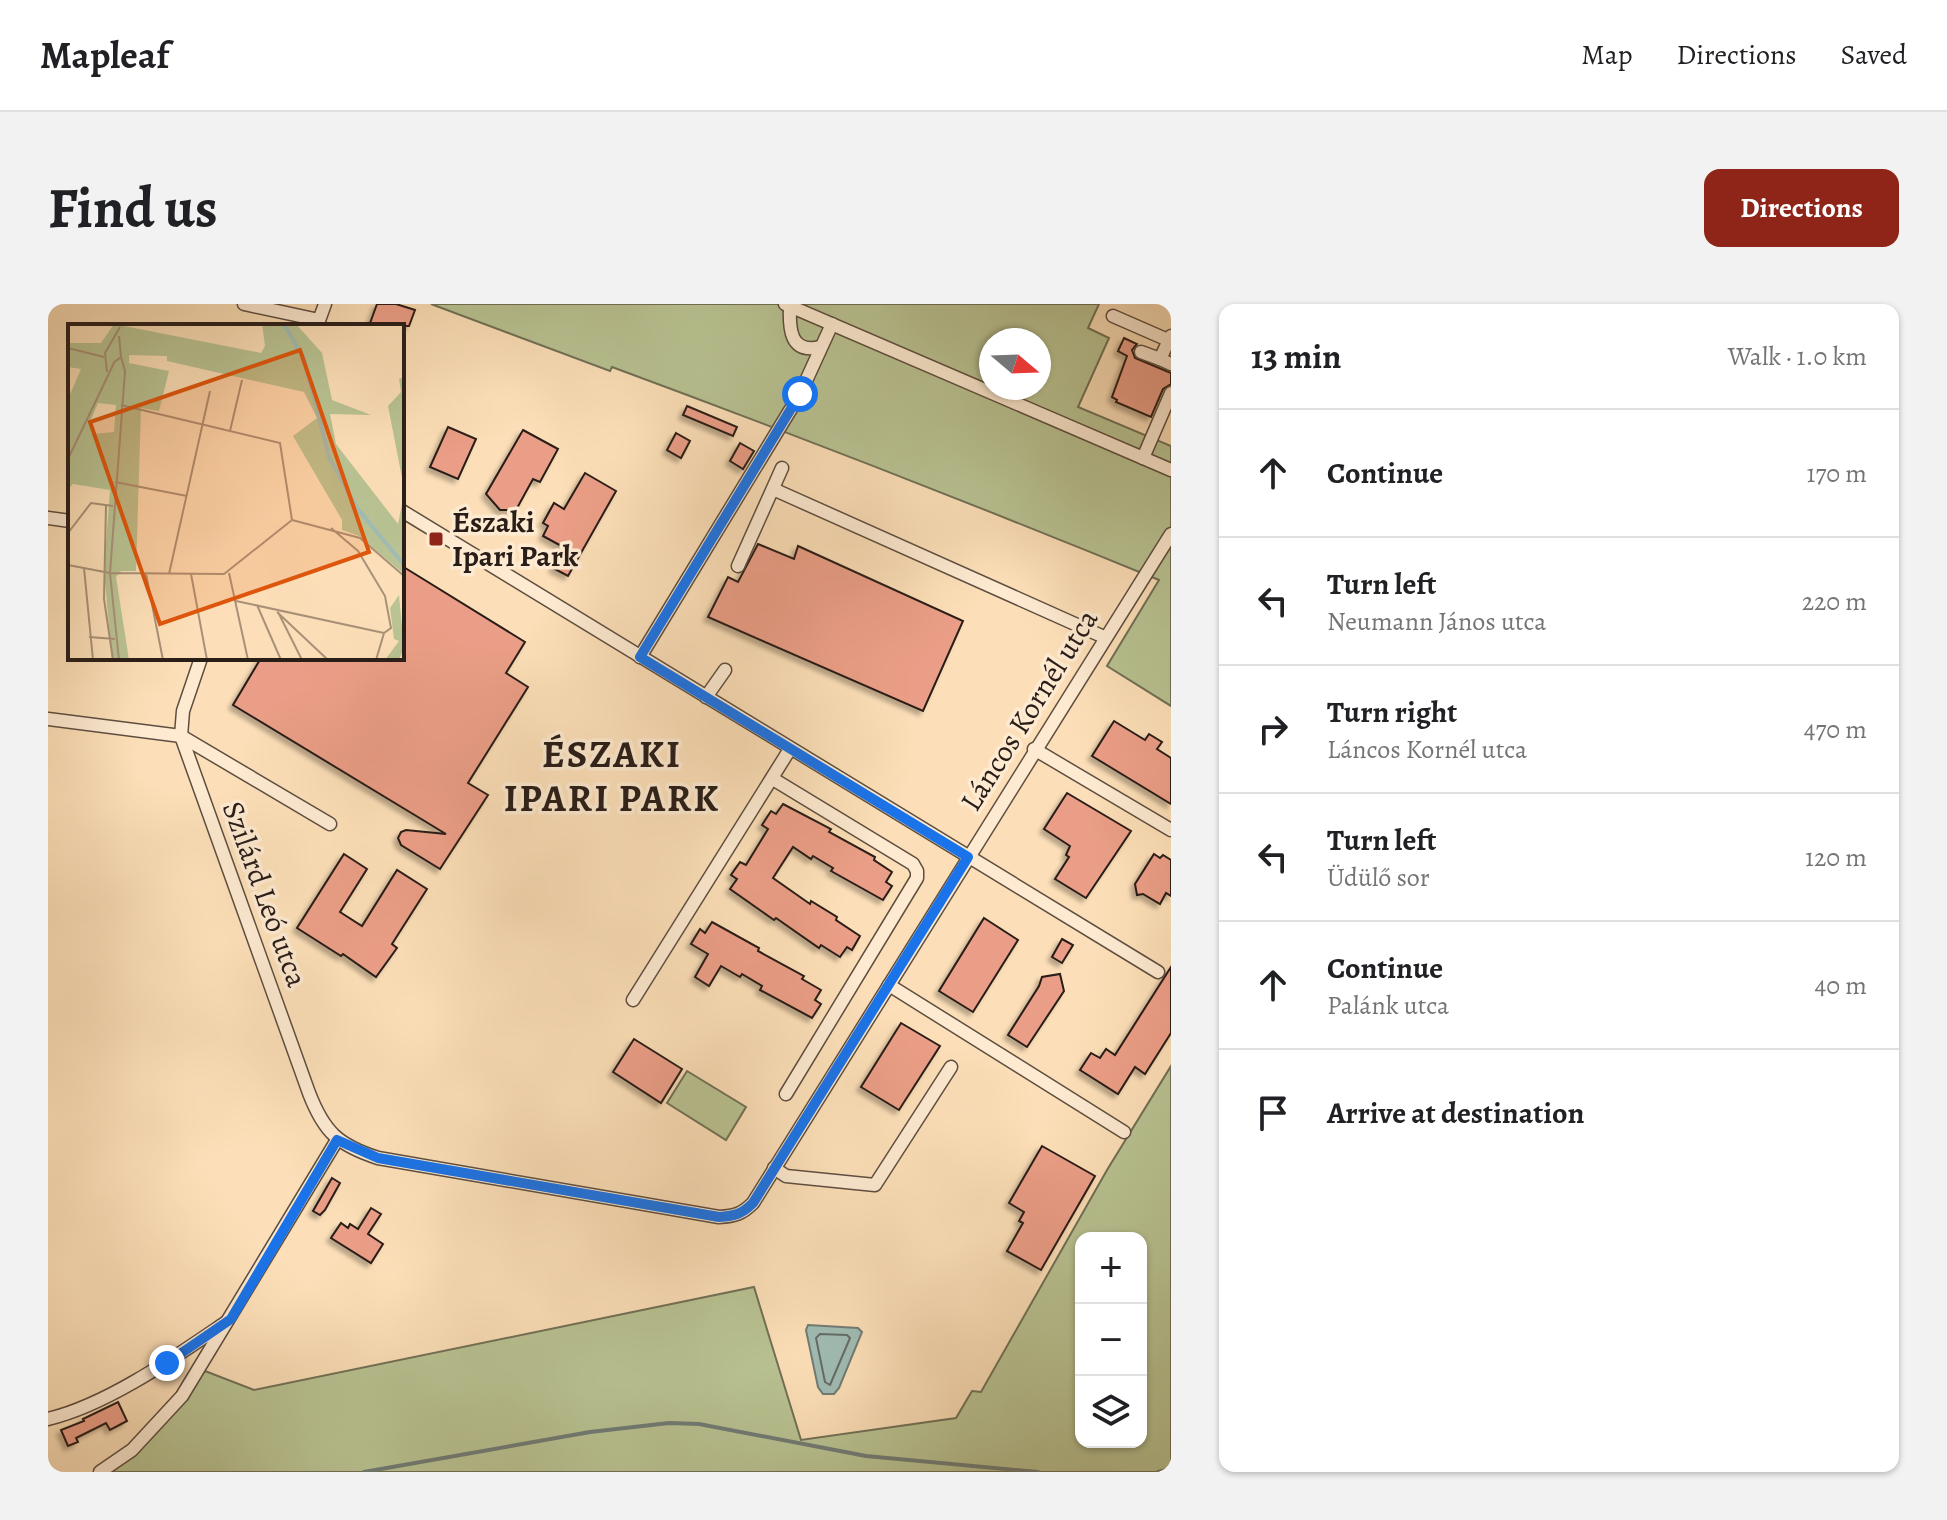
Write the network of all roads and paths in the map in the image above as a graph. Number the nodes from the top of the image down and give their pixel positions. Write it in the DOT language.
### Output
graph roads {
  1 [pos="247,304"];
  2 [pos="325,304"];
  3 [pos="788,305"];
  4 [pos="1113,316"];
  5 [pos="318,323"];
  6 [pos="832,324"];
  7 [pos="1169,338"];
  8 [pos="820,347"];
  9 [pos="1141,352"];
  10 [pos="1166,361"];
  11 [pos="1171,393"];
  12 [pos="1143,458"];
  13 [pos="782,468"];
  14 [pos="1171,470"];
  15 [pos="773,489"];
  16 [pos="404,512"];
  17 [pos="48,518"];
  18 [pos="68,521"];
  19 [pos="1171,534"];
  20 [pos="738,566"];
  21 [pos="1104,637"];
  22 [pos="640,657"];
  23 [pos="200,660"];
  24 [pos="725,670"];
  25 [pos="706,697"];
  26 [pos="48,719"];
  27 [pos="181,736"];
  28 [pos="790,749"];
  29 [pos="1034,749"];
  30 [pos="773,779"];
  31 [pos="330,824"];
  32 [pos="1171,830"];
  33 [pos="968,857"];
  34 [pos="1158,972"];
  35 [pos="889,985"];
  36 [pos="633,1000"];
  37 [pos="951,1067"];
  38 [pos="786,1094"];
  39 [pos="1124,1132"];
  40 [pos="337,1140"];
  41 [pos="774,1168"];
  42 [pos="231,1319"];
  43 [pos="48,1419"];
  44 [pos="100,1472"];
  1 -- 5 [label="street"];
  2 -- 5 [label="street"];
  3 -- 6 [label="street"];
  3 -- 8 [label="street"];
  4 -- 7 [label="street"];
  6 -- 8 [label="street"];
  6 -- 12 [label="street"];
  7 -- 10 [label="street"];
  8 -- 22 [label="street"];
  9 -- 10 [label="street"];
  11 -- 12 [label="street"];
  12 -- 14 [label="street"];
  13 -- 15 [label="street"];
  15 -- 20 [label="street"];
  15 -- 21 [label="street"];
  16 -- 22 [label="street"];
  17 -- 18 [label="street"];
  19 -- 21 [label="street, Láncos Kornél utca"];
  21 -- 29 [label="street, Láncos Kornél utca"];
  22 -- 25 [label="street"];
  23 -- 27 [label="street, Szilárd Leó utca"];
  24 -- 25 [label="street"];
  25 -- 28 [label="street"];
  26 -- 27 [label="street"];
  27 -- 31 [label="street"];
  27 -- 40 [label="street, Szilárd Leó utca"];
  28 -- 30 [label="street"];
  28 -- 33 [label="street"];
  29 -- 32 [label="street"];
  29 -- 33 [label="street, Láncos Kornél utca"];
  30 -- 36 [label="street"];
  30 -- 38 [label="street"];
  33 -- 34 [label="street"];
  33 -- 35 [label="street, Láncos Kornél utca"];
  35 -- 39 [label="street"];
  35 -- 41 [label="street, Láncos Kornél utca"];
  37 -- 41 [label="street"];
  40 -- 41 [label="street, Láncos Kornél utca"];
  40 -- 42 [label="street"];
  42 -- 43 [label="street"];
  42 -- 44 [label="street"];
}
